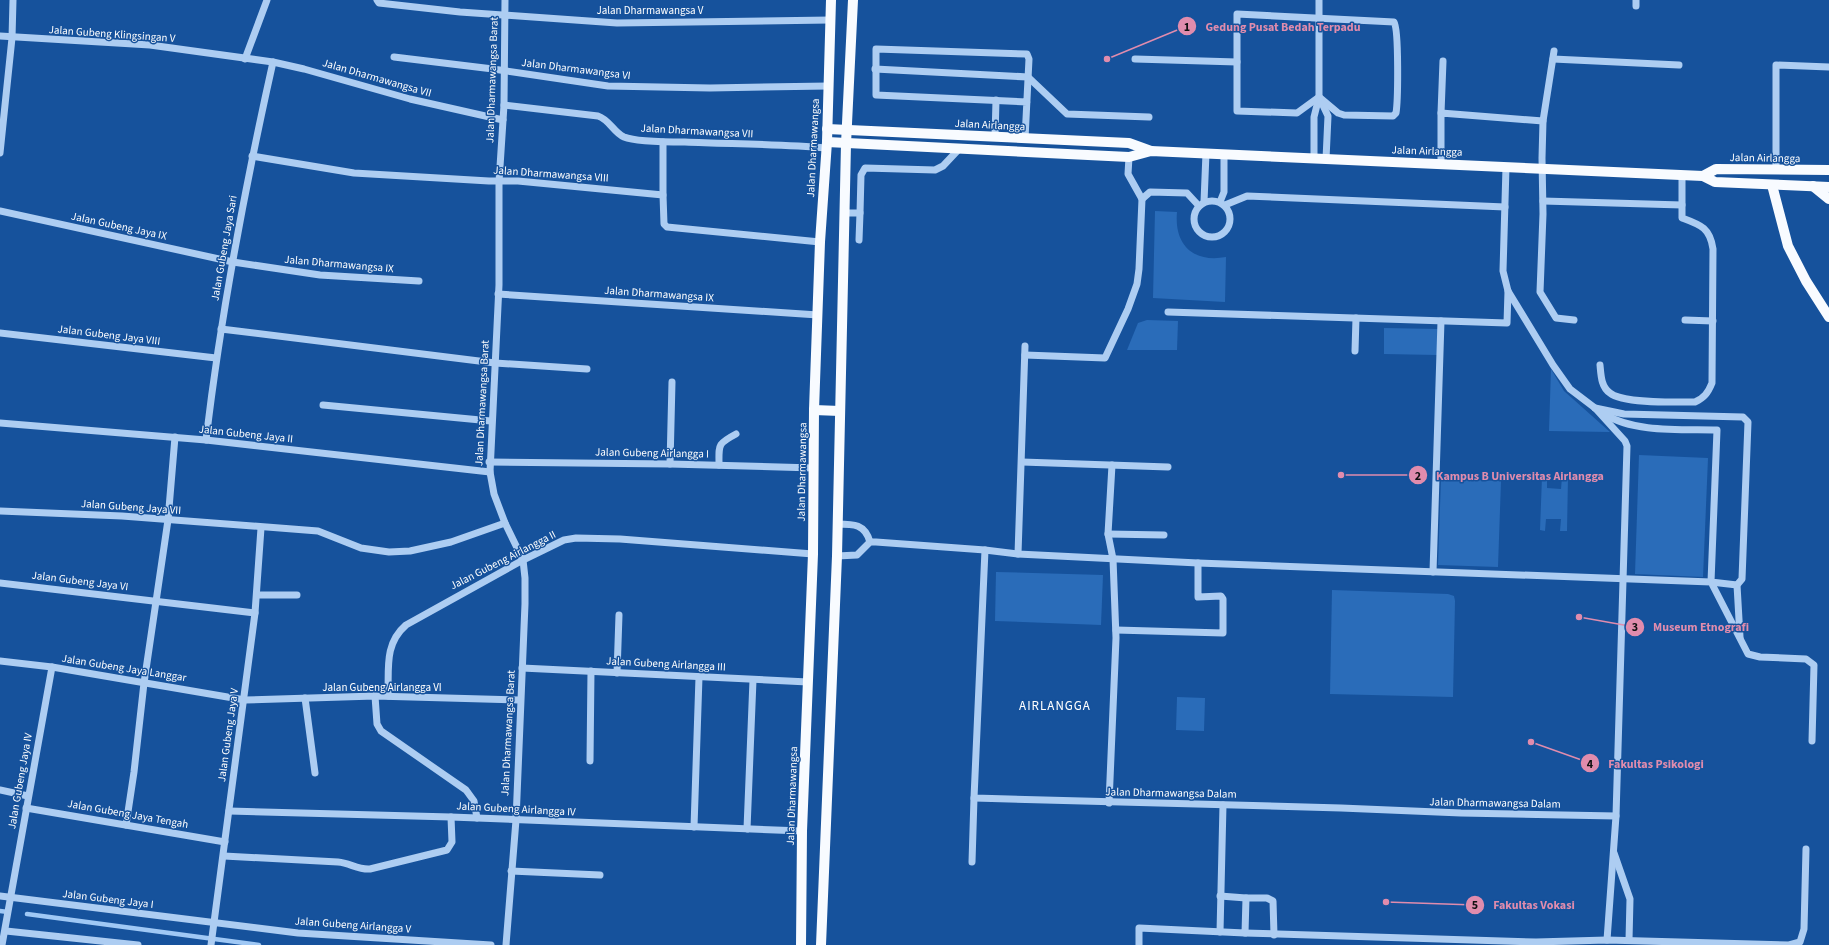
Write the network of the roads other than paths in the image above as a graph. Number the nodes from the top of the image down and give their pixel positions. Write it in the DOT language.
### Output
graph roads {
  1 [pos="13,0"];
  2 [pos="267,0"];
  3 [pos="377,0"];
  4 [pos="505,0"];
  5 [pos="831,0"];
  6 [pos="853,0"];
  7 [pos="1319,0"];
  8 [pos="504,15"];
  9 [pos="1319,17"];
  10 [pos="830,20"];
  11 [pos="0,36"];
  12 [pos="12,38"];
  13 [pos="1554,51"];
  14 [pos="394,57"];
  15 [pos="245,59"];
  16 [pos="1135,59"];
  17 [pos="1553,59"];
  18 [pos="1443,61"];
  19 [pos="273,62"];
  20 [pos="1237,62"];
  21 [pos="1679,65"];
  22 [pos="1829,67"];
  23 [pos="875,69"];
  24 [pos="504,71"];
  25 [pos="1028,77"];
  26 [pos="828,86"];
  27 [pos="1319,98"];
  28 [pos="996,100"];
  29 [pos="1026,102"];
  30 [pos="504,105"];
  31 [pos="1441,113"];
  32 [pos="1149,117"];
  33 [pos="503,120"];
  34 [pos="1543,121"];
  35 [pos="827,130"];
  36 [pos="847,130"];
  37 [pos="995,137"];
  38 [pos="1025,139"];
  39 [pos="663,142"];
  40 [pos="846,144"];
  41 [pos="826,145"];
  42 [pos="959,149"];
  43 [pos="1151,151"];
  44 [pos="0,153"];
  45 [pos="1206,153"];
  46 [pos="1224,154"];
  47 [pos="252,156"];
  48 [pos="1129,156"];
  49 [pos="1314,158"];
  50 [pos="1326,159"];
  51 [pos="1441,164"];
  52 [pos="1507,167"];
  53 [pos="1542,168"];
  54 [pos="1776,170"];
  55 [pos="1829,170"];
  56 [pos="1682,175"];
  57 [pos="1703,176"];
  58 [pos="499,182"];
  59 [pos="1772,185"];
  60 [pos="1813,186"];
  61 [pos="1829,187"];
  62 [pos="663,194"];
  63 [pos="1142,199"];
  64 [pos="1829,199"];
  65 [pos="1543,201"];
  66 [pos="1202,204"];
  67 [pos="1222,204"];
  68 [pos="1682,205"];
  69 [pos="1505,207"];
  70 [pos="0,211"];
  71 [pos="845,213"];
  72 [pos="860,213"];
  73 [pos="859,240"];
  74 [pos="820,242"];
  75 [pos="233,262"];
  76 [pos="419,281"];
  77 [pos="1508,291"];
  78 [pos="498,294"];
  79 [pos="1168,312"];
  80 [pos="818,315"];
  81 [pos="1829,317"];
  82 [pos="1356,318"];
  83 [pos="1574,320"];
  84 [pos="1685,320"];
  85 [pos="1441,321"];
  86 [pos="1713,321"];
  87 [pos="221,329"];
  88 [pos="0,333"];
  89 [pos="1025,346"];
  90 [pos="1355,351"];
  91 [pos="1025,355"];
  92 [pos="216,358"];
  93 [pos="495,363"];
  94 [pos="1600,365"];
  95 [pos="587,369"];
  96 [pos="672,382"];
  97 [pos="323,404"];
  98 [pos="1595,408"];
  99 [pos="814,410"];
  100 [pos="840,411"];
  101 [pos="491,421"];
  102 [pos="0,423"];
  103 [pos="736,434"];
  104 [pos="174,437"];
  105 [pos="206,440"];
  106 [pos="490,462"];
  107 [pos="1022,462"];
  108 [pos="670,464"];
  109 [pos="1112,465"];
  110 [pos="719,466"];
  111 [pos="1168,467"];
  112 [pos="814,468"];
  113 [pos="490,472"];
  114 [pos="0,511"];
  115 [pos="168,520"];
  116 [pos="504,523"];
  117 [pos="837,524"];
  118 [pos="261,528"];
  119 [pos="1108,534"];
  120 [pos="1164,535"];
  121 [pos="870,542"];
  122 [pos="986,550"];
  123 [pos="813,554"];
  124 [pos="1018,554"];
  125 [pos="837,556"];
  126 [pos="1113,559"];
  127 [pos="523,560"];
  128 [pos="1198,563"];
  129 [pos="1433,572"];
  130 [pos="1623,579"];
  131 [pos="1711,582"];
  132 [pos="0,583"];
  133 [pos="1737,585"];
  134 [pos="257,595"];
  135 [pos="296,595"];
  136 [pos="157,602"];
  137 [pos="255,613"];
  138 [pos="619,615"];
  139 [pos="1116,630"];
  140 [pos="1741,642"];
  141 [pos="0,662"];
  142 [pos="52,667"];
  143 [pos="522,668"];
  144 [pos="591,671"];
  145 [pos="617,673"];
  146 [pos="699,677"];
  147 [pos="753,680"];
  148 [pos="808,682"];
  149 [pos="144,683"];
  150 [pos="375,696"];
  151 [pos="388,696"];
  152 [pos="305,698"];
  153 [pos="245,700"];
  154 [pos="520,700"];
  155 [pos="1812,741"];
  156 [pos="590,761"];
  157 [pos="315,773"];
  158 [pos="0,790"];
  159 [pos="28,796"];
  160 [pos="974,798"];
  161 [pos="1109,803"];
  162 [pos="1223,805"];
  163 [pos="26,808"];
  164 [pos="229,811"];
  165 [pos="1616,816"];
  166 [pos="451,817"];
  167 [pos="477,818"];
  168 [pos="516,820"];
  169 [pos="126,825"];
  170 [pos="694,827"];
  171 [pos="747,829"];
  172 [pos="802,831"];
  173 [pos="225,842"];
  174 [pos="1806,849"];
  175 [pos="1614,850"];
  176 [pos="224,856"];
  177 [pos="972,862"];
  178 [pos="511,871"];
  179 [pos="600,875"];
  180 [pos="0,896"];
  181 [pos="1220,896"];
  182 [pos="11,898"];
  183 [pos="1246,898"];
  184 [pos="4,928"];
  185 [pos="213,928"];
  186 [pos="1220,932"];
  187 [pos="1245,934"];
  188 [pos="1274,935"];
  189 [pos="1607,940"];
  190 [pos="1629,940"];
  191 [pos="113,944"];
  192 [pos="2,945"];
  193 [pos="138,945"];
  194 [pos="212,945"];
  195 [pos="491,945"];
  196 [pos="506,945"];
  197 [pos="801,945"];
  198 [pos="822,945"];
  199 [pos="1139,945"];
  1 -- 12 [label="street"];
  2 -- 15 [label="street"];
  3 -- 8 [label="street, Jalan Dharmawangsa V"];
  4 -- 8 [label="street, Jalan Dharmawangsa Barat"];
  5 -- 10 [label="main road, Jalan Dharmawangsa"];
  6 -- 36 [label="main road"];
  7 -- 9 [label="street"];
  8 -- 10 [label="street, Jalan Dharmawangsa V"];
  8 -- 24 [label="street, Jalan Dharmawangsa Barat"];
  9 -- 20 [label="street"];
  9 -- 27 [label="street"];
  9 -- 27 [label="street"];
  10 -- 26 [label="main road, Jalan Dharmawangsa"];
  11 -- 12 [label="street, Jalan Gubeng Klingsingan V"];
  12 -- 15 [label="street, Jalan Gubeng Klingsingan V"];
  12 -- 44 [label="street"];
  13 -- 17 [label="street"];
  14 -- 24 [label="street, Jalan Dharmawangsa VI"];
  15 -- 19 [label="street, Jalan Dharmawangsa VII"];
  16 -- 20 [label="street"];
  17 -- 21 [label="street"];
  17 -- 34 [label="street"];
  18 -- 31 [label="street"];
  19 -- 33 [label="street, Jalan Dharmawangsa VII"];
  19 -- 47 [label="street, Jalan Gubeng Jaya Sari"];
  20 -- 27 [label="street"];
  22 -- 54 [label="street"];
  23 -- 25 [label="street"];
  23 -- 25 [label="street"];
  23 -- 28 [label="street"];
  24 -- 26 [label="street, Jalan Dharmawangsa VI"];
  24 -- 30 [label="street, Jalan Dharmawangsa Barat"];
  25 -- 29 [label="street"];
  25 -- 32 [label="street"];
  26 -- 35 [label="main road, Jalan Dharmawangsa"];
  27 -- 49 [label="street"];
  27 -- 50 [label="street"];
  28 -- 29 [label="street"];
  28 -- 37 [label="street"];
  29 -- 38 [label="street"];
  30 -- 33 [label="street, Jalan Dharmawangsa Barat"];
  30 -- 39 [label="street, Jalan Dharmawangsa VII"];
  31 -- 34 [label="street"];
  31 -- 51 [label="street"];
  33 -- 58 [label="street, Jalan Dharmawangsa Barat"];
  34 -- 53 [label="street"];
  35 -- 36 [label="main road, Jalan Airlangga"];
  35 -- 41 [label="main road, Jalan Dharmawangsa"];
  36 -- 37 [label="main road, Jalan Airlangga"];
  36 -- 40 [label="main road"];
  37 -- 38 [label="main road, Jalan Airlangga"];
  38 -- 43 [label="main road, Jalan Airlangga"];
  39 -- 41 [label="street, Jalan Dharmawangsa VII"];
  39 -- 62 [label="street"];
  40 -- 41 [label="main road, Jalan Airlangga"];
  40 -- 42 [label="main road, Jalan Airlangga"];
  40 -- 71 [label="main road"];
  41 -- 74 [label="main road, Jalan Dharmawangsa"];
  42 -- 48 [label="main road, Jalan Airlangga"];
  42 -- 72 [label="street"];
  43 -- 45 [label="main road, Jalan Airlangga"];
  43 -- 48 [label="main road, Jalan Airlangga"];
  45 -- 46 [label="main road, Jalan Airlangga"];
  45 -- 66 [label="street"];
  46 -- 49 [label="main road, Jalan Airlangga"];
  46 -- 67 [label="street"];
  47 -- 58 [label="street, Jalan Dharmawangsa VIII"];
  47 -- 75 [label="street, Jalan Gubeng Jaya Sari"];
  48 -- 63 [label="street"];
  49 -- 50 [label="main road, Jalan Airlangga"];
  50 -- 51 [label="main road, Jalan Airlangga"];
  51 -- 52 [label="main road, Jalan Airlangga"];
  52 -- 53 [label="main road, Jalan Airlangga"];
  52 -- 69 [label="street"];
  52 -- 77 [label="street"];
  53 -- 56 [label="main road, Jalan Airlangga"];
  53 -- 65 [label="street"];
  54 -- 55 [label="main road, Jalan Airlangga"];
  54 -- 57 [label="main road, Jalan Airlangga"];
  56 -- 57 [label="main road, Jalan Airlangga"];
  56 -- 68 [label="street"];
  57 -- 59 [label="main road, Jalan Airlangga"];
  58 -- 62 [label="street, Jalan Dharmawangsa VIII"];
  58 -- 78 [label="street, Jalan Dharmawangsa Barat"];
  59 -- 60 [label="main road, Jalan Airlangga"];
  59 -- 81 [label="main road"];
  60 -- 61 [label="main road, Jalan Airlangga"];
  60 -- 64 [label="main road"];
  62 -- 74 [label="street"];
  63 -- 66 [label="street"];
  63 -- 91 [label="street"];
  65 -- 68 [label="street"];
  65 -- 83 [label="street"];
  66 -- 67 [label="street"];
  66 -- 67 [label="street"];
  67 -- 69 [label="street"];
  68 -- 86 [label="street"];
  69 -- 77 [label="street"];
  70 -- 75 [label="street, Jalan Gubeng Jaya IX"];
  71 -- 72 [label="street"];
  71 -- 100 [label="main road"];
  72 -- 73 [label="street"];
  74 -- 80 [label="main road, Jalan Dharmawangsa"];
  75 -- 76 [label="street, Jalan Dharmawangsa IX"];
  75 -- 87 [label="street, Jalan Gubeng Jaya Sari"];
  77 -- 85 [label="street"];
  77 -- 98 [label="street"];
  78 -- 80 [label="street, Jalan Dharmawangsa IX"];
  78 -- 93 [label="street, Jalan Dharmawangsa Barat"];
  79 -- 82 [label="street"];
  80 -- 99 [label="main road, Jalan Dharmawangsa"];
  82 -- 85 [label="street"];
  82 -- 90 [label="street"];
  84 -- 86 [label="street"];
  85 -- 129 [label="street"];
  86 -- 94 [label="street"];
  87 -- 92 [label="street, Jalan Gubeng Jaya Sari"];
  87 -- 93 [label="street"];
  88 -- 92 [label="street, Jalan Gubeng Jaya VIII"];
  89 -- 91 [label="street"];
  91 -- 107 [label="street"];
  92 -- 105 [label="street, Jalan Gubeng Jaya Sari"];
  93 -- 95 [label="street"];
  93 -- 101 [label="street, Jalan Dharmawangsa Barat"];
  96 -- 108 [label="street"];
  97 -- 101 [label="street"];
  98 -- 130 [label="street"];
  98 -- 131 [label="street"];
  98 -- 133 [label="street"];
  99 -- 100 [label="main road"];
  99 -- 112 [label="main road, Jalan Dharmawangsa"];
  100 -- 117 [label="main road"];
  101 -- 106 [label="street, Jalan Dharmawangsa Barat"];
  102 -- 104 [label="street, Jalan Gubeng Jaya II"];
  103 -- 110 [label="street"];
  104 -- 105 [label="street, Jalan Gubeng Jaya II"];
  104 -- 115 [label="street"];
  105 -- 113 [label="street, Jalan Gubeng Jaya II"];
  106 -- 108 [label="street, Jalan Gubeng Airlangga I"];
  106 -- 113 [label="street, Jalan Dharmawangsa Barat"];
  107 -- 109 [label="street"];
  107 -- 124 [label="street"];
  108 -- 110 [label="street, Jalan Gubeng Airlangga I"];
  109 -- 111 [label="street"];
  109 -- 119 [label="street"];
  110 -- 112 [label="street, Jalan Gubeng Airlangga I"];
  112 -- 123 [label="main road, Jalan Dharmawangsa"];
  113 -- 116 [label="street, Jalan Dharmawangsa Barat"];
  114 -- 115 [label="street, Jalan Gubeng Jaya VII"];
  115 -- 118 [label="street, Jalan Gubeng Jaya VII"];
  115 -- 136 [label="street"];
  116 -- 118 [label="street, Jalan Gubeng Jaya VII"];
  116 -- 127 [label="street, Jalan Dharmawangsa Barat"];
  117 -- 121 [label="street"];
  117 -- 125 [label="main road"];
  118 -- 134 [label="street, Jalan Gubeng Jaya V"];
  119 -- 120 [label="street"];
  119 -- 126 [label="street"];
  121 -- 122 [label="street"];
  121 -- 125 [label="street"];
  122 -- 124 [label="street"];
  122 -- 160 [label="street"];
  123 -- 127 [label="street, Jalan Gubeng Airlangga II"];
  123 -- 148 [label="main road, Jalan Dharmawangsa"];
  124 -- 126 [label="street"];
  125 -- 198 [label="main road"];
  126 -- 128 [label="street"];
  126 -- 139 [label="street"];
  127 -- 143 [label="street, Jalan Dharmawangsa Barat"];
  127 -- 151 [label="street, Jalan Gubeng Airlangga II"];
  128 -- 129 [label="street"];
  128 -- 139 [label="street"];
  129 -- 130 [label="street"];
  130 -- 131 [label="street"];
  130 -- 165 [label="street"];
  131 -- 133 [label="street"];
  131 -- 140 [label="street"];
  132 -- 136 [label="street, Jalan Gubeng Jaya VI"];
  133 -- 140 [label="street"];
  134 -- 135 [label="street"];
  134 -- 137 [label="street, Jalan Gubeng Jaya V"];
  136 -- 137 [label="street, Jalan Gubeng Jaya VI"];
  136 -- 149 [label="street"];
  137 -- 153 [label="street, Jalan Gubeng Jaya V"];
  138 -- 145 [label="street"];
  139 -- 161 [label="street"];
  140 -- 155 [label="street"];
  141 -- 142 [label="street, Jalan Gubeng Jaya Langgar"];
  142 -- 149 [label="street, Jalan Gubeng Jaya Langgar"];
  142 -- 159 [label="street, Jalan Gubeng Jaya IV"];
  143 -- 144 [label="street, Jalan Gubeng Airlangga III"];
  143 -- 154 [label="street, Jalan Dharmawangsa Barat"];
  144 -- 145 [label="street, Jalan Gubeng Airlangga III"];
  144 -- 156 [label="street"];
  145 -- 146 [label="street, Jalan Gubeng Airlangga III"];
  146 -- 147 [label="street, Jalan Gubeng Airlangga III"];
  146 -- 170 [label="street"];
  147 -- 148 [label="street, Jalan Gubeng Airlangga III"];
  147 -- 171 [label="street"];
  148 -- 172 [label="main road, Jalan Dharmawangsa"];
  149 -- 153 [label="street, Jalan Gubeng Jaya Langgar"];
  149 -- 169 [label="street"];
  150 -- 151 [label="street, Jalan Gubeng Airlangga VI"];
  150 -- 152 [label="street, Jalan Gubeng Airlangga VI"];
  150 -- 167 [label="street"];
  151 -- 154 [label="street, Jalan Gubeng Airlangga VI"];
  152 -- 153 [label="street, Jalan Gubeng Airlangga VI"];
  152 -- 157 [label="street"];
  153 -- 164 [label="street, Jalan Gubeng Jaya V"];
  154 -- 168 [label="street, Jalan Dharmawangsa Barat"];
  158 -- 159 [label="street"];
  159 -- 163 [label="street, Jalan Gubeng Jaya IV"];
  160 -- 161 [label="street, Jalan Dharmawangsa Dalam"];
  160 -- 177 [label="street"];
  161 -- 162 [label="street, Jalan Dharmawangsa Dalam"];
  162 -- 165 [label="street, Jalan Dharmawangsa Dalam"];
  162 -- 181 [label="street"];
  163 -- 169 [label="street, Jalan Gubeng Jaya Tengah"];
  163 -- 182 [label="street, Jalan Gubeng Jaya IV"];
  164 -- 166 [label="street, Jalan Gubeng Airlangga IV"];
  164 -- 173 [label="street, Jalan Gubeng Jaya V"];
  165 -- 175 [label="street"];
  166 -- 167 [label="street, Jalan Gubeng Airlangga IV"];
  166 -- 176 [label="street"];
  167 -- 168 [label="street, Jalan Gubeng Airlangga IV"];
  168 -- 170 [label="street, Jalan Gubeng Airlangga IV"];
  168 -- 178 [label="street, Jalan Dharmawangsa Barat"];
  169 -- 173 [label="street, Jalan Gubeng Jaya Tengah"];
  170 -- 171 [label="street, Jalan Gubeng Airlangga IV"];
  171 -- 172 [label="street, Jalan Gubeng Airlangga IV"];
  172 -- 197 [label="main road, Jalan Dharmawangsa"];
  173 -- 176 [label="street, Jalan Gubeng Jaya V"];
  174 -- 190 [label="street"];
  175 -- 189 [label="street"];
  175 -- 190 [label="street"];
  176 -- 185 [label="street, Jalan Gubeng Jaya V"];
  178 -- 179 [label="street"];
  178 -- 196 [label="street, Jalan Dharmawangsa Barat"];
  180 -- 182 [label="street, Jalan Gubeng Jaya I"];
  181 -- 183 [label="street"];
  181 -- 186 [label="street"];
  182 -- 184 [label="street, Jalan Gubeng Jaya IV"];
  182 -- 185 [label="street, Jalan Gubeng Jaya I"];
  183 -- 187 [label="street"];
  183 -- 188 [label="street"];
  184 -- 191 [label="street"];
  184 -- 192 [label="street, Jalan Gubeng Jaya IV"];
  185 -- 194 [label="street, Jalan Gubeng Jaya V"];
  185 -- 195 [label="street, Jalan Gubeng Airlangga V"];
  186 -- 187 [label="street"];
  186 -- 199 [label="street"];
  187 -- 188 [label="street"];
  188 -- 189 [label="street"];
  189 -- 190 [label="street"];
  191 -- 193 [label="street"];
}
